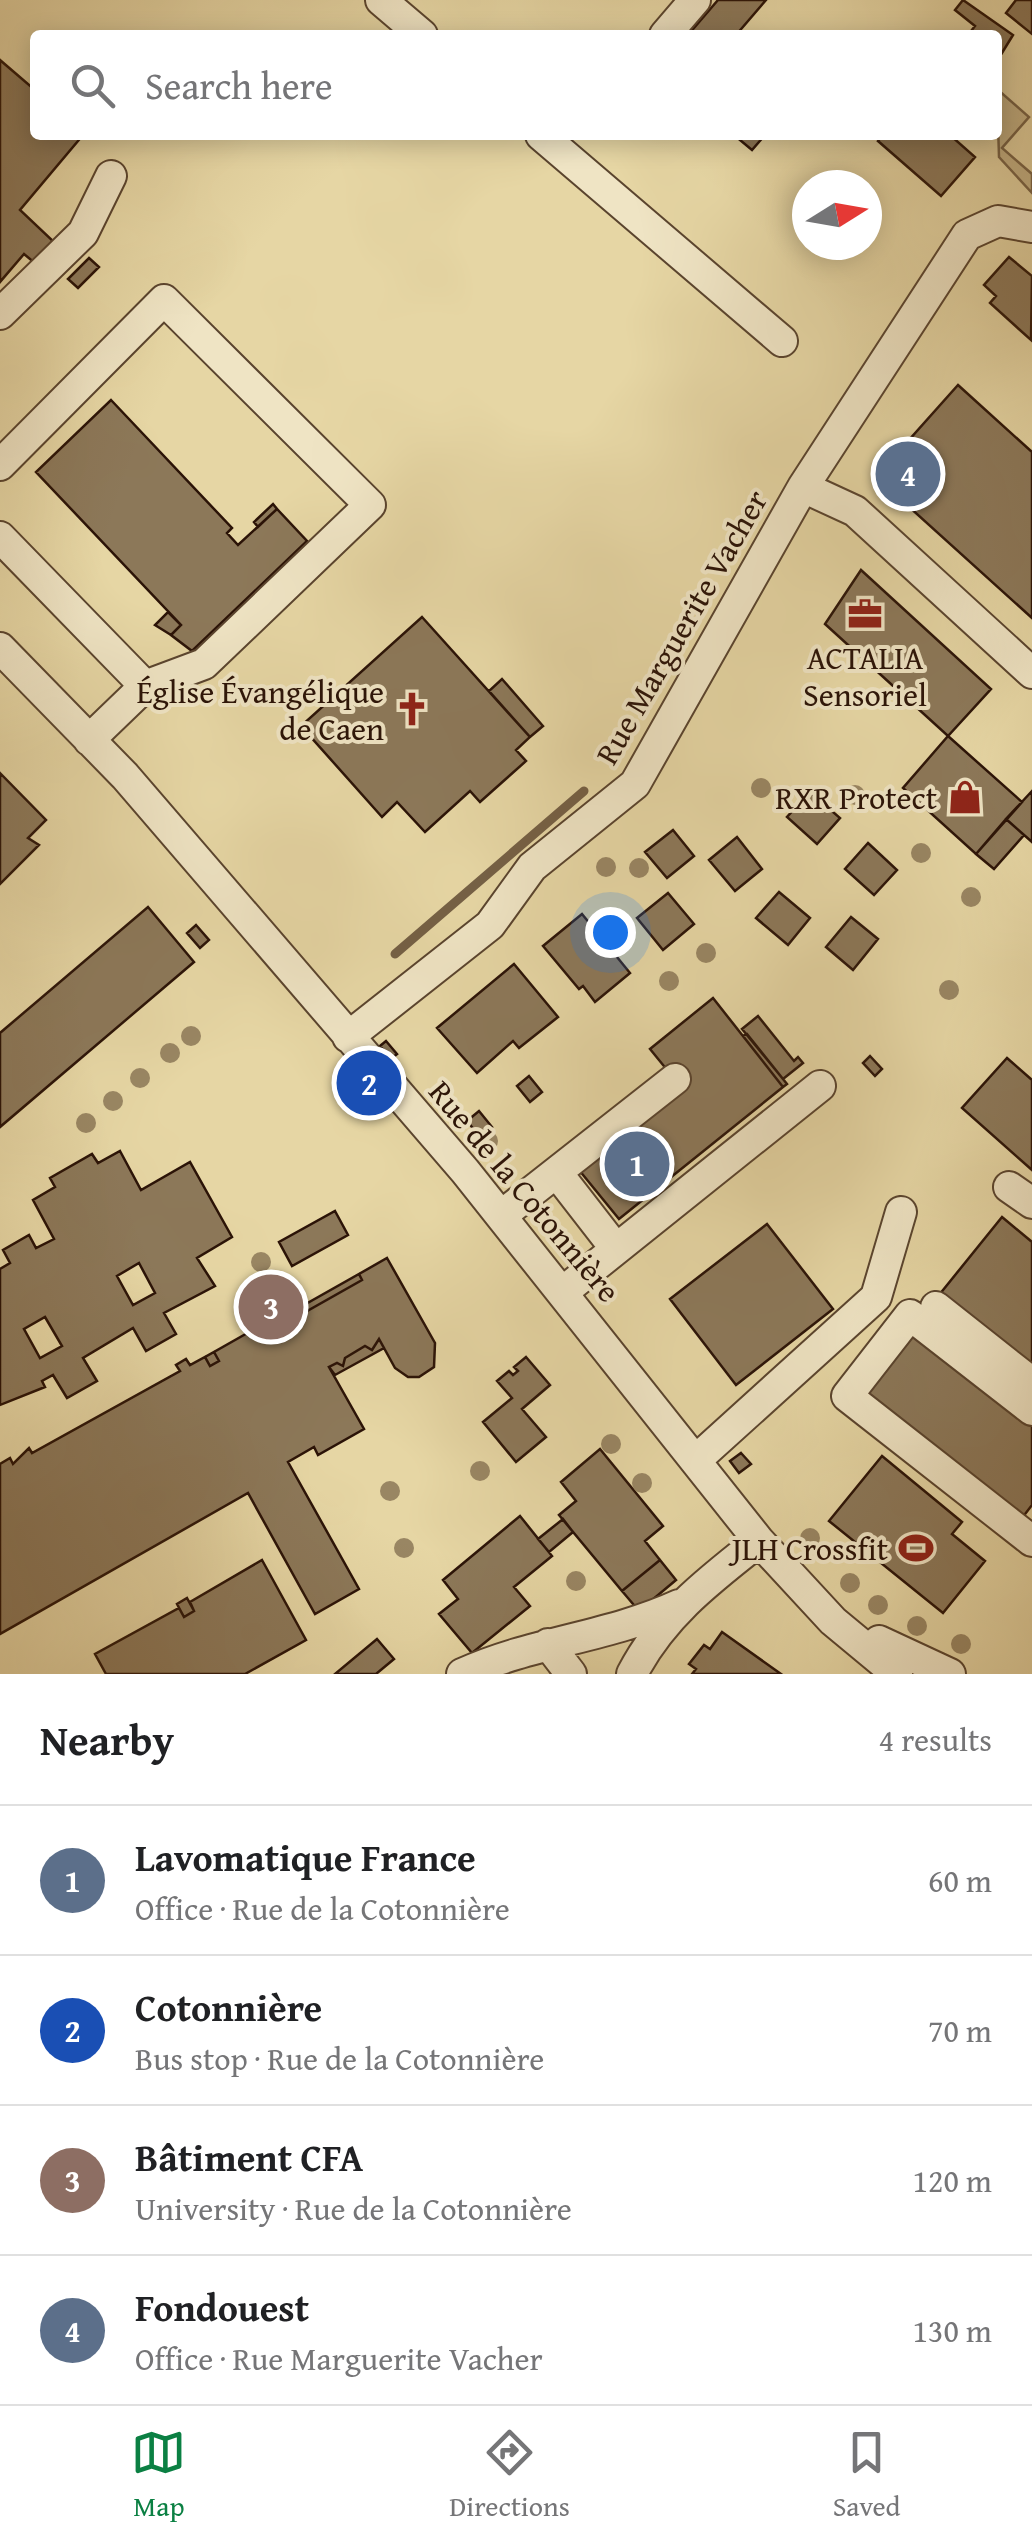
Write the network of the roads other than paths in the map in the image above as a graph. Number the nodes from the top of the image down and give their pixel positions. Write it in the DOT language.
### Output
graph roads {
  1 [pos="381,0"];
  2 [pos="695,0"];
  3 [pos="416,30"];
  4 [pos="669,30"];
  5 [pos="561,141"];
  6 [pos="111,176"];
  7 [pos="1031,227"];
  8 [pos="0,314"];
  9 [pos="782,341"];
  10 [pos="0,465"];
  11 [pos="804,487"];
  12 [pos="0,537"];
  13 [pos="0,648"];
  14 [pos="1032,674"];
  15 [pos="145,686"];
  16 [pos="89,740"];
  17 [pos="348,1037"];
  18 [pos="675,1080"];
  19 [pos="820,1086"];
  20 [pos="556,1172"];
  21 [pos="900,1212"];
  22 [pos="502,1215"];
  23 [pos="616,1249"];
  24 [pos="564,1291"];
  25 [pos="936,1306"];
  26 [pos="1032,1382"];
  27 [pos="1032,1410"];
  28 [pos="696,1460"];
  29 [pos="1032,1540"];
  30 [pos="759,1541"];
  31 [pos="679,1605"];
  32 [pos="824,1609"];
  33 [pos="548,1644"];
  34 [pos="462,1674"];
  35 [pos="570,1674"];
  36 [pos="632,1674"];
  37 [pos="897,1674"];
  38 [pos="950,1674"];
  1 -- 3 [label="street"];
  2 -- 4 [label="street"];
  5 -- 9 [label="street"];
  6 -- 8 [label="street"];
  7 -- 11 [label="street, Rue Marguerite Vacher"];
  10 -- 15 [label="street"];
  11 -- 14 [label="street, Rue Marguerite Vacher"];
  11 -- 17 [label="street, Rue Marguerite Vacher"];
  12 -- 15 [label="street"];
  13 -- 16 [label="street, Rue de la Cotonnière"];
  15 -- 16 [label="street"];
  16 -- 17 [label="street, Rue de la Cotonnière"];
  17 -- 22 [label="street, Rue de la Cotonnière"];
  18 -- 20 [label="street"];
  19 -- 23 [label="street"];
  20 -- 22 [label="street"];
  20 -- 23 [label="street"];
  21 -- 28 [label="street"];
  22 -- 24 [label="street, Rue de la Cotonnière"];
  23 -- 24 [label="street"];
  24 -- 28 [label="street, Rue de la Cotonnière"];
  25 -- 26 [label="street"];
  27 -- 29 [label="street"];
  28 -- 30 [label="street, Rue de la Cotonnière"];
  30 -- 31 [label="street"];
  30 -- 32 [label="street, Rue de la Cotonnière"];
  31 -- 33 [label="street"];
  31 -- 36 [label="street"];
  32 -- 37 [label="street, Rue de la Cotonnière"];
  32 -- 38 [label="street, Rue de la Cotonnière"];
  33 -- 34 [label="street"];
  33 -- 35 [label="street"];
}
